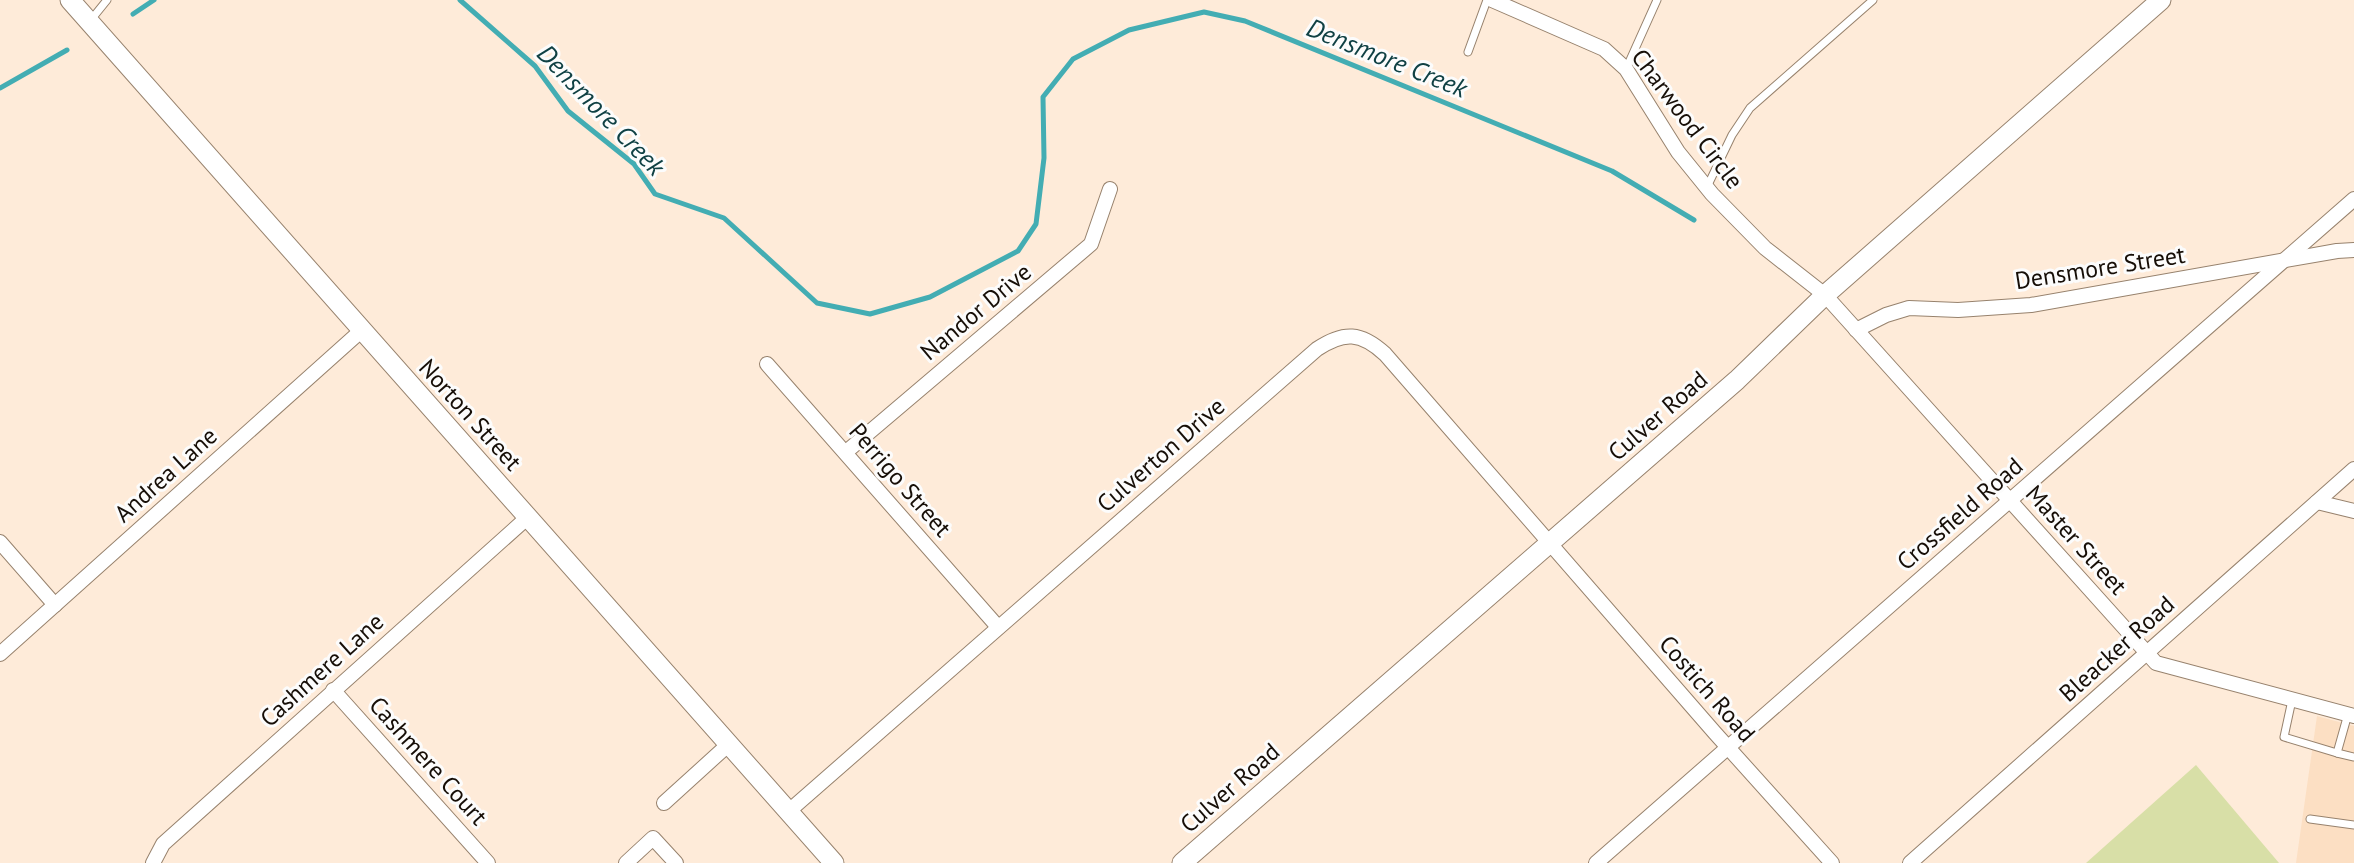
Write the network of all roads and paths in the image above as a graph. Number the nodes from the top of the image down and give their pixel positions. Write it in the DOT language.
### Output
graph roads {
  1 [pos="70,0"];
  2 [pos="107,0"];
  3 [pos="1490,0"];
  4 [pos="1657,0"];
  5 [pos="1873,0"];
  6 [pos="2161,0"];
  7 [pos="89,21"];
  8 [pos="1468,52"];
  9 [pos="1626,69"];
  10 [pos="1707,188"];
  11 [pos="1110,189"];
  12 [pos="2354,200"];
  13 [pos="2354,250"];
  14 [pos="2284,261"];
  15 [pos="1825,295"];
  16 [pos="362,330"];
  17 [pos="1856,330"];
  18 [pos="767,364"];
  19 [pos="846,452"];
  20 [pos="2354,469"];
  21 [pos="2009,500"];
  22 [pos="2317,502"];
  23 [pos="2354,511"];
  24 [pos="528,517"];
  25 [pos="0,542"];
  26 [pos="1550,543"];
  27 [pos="55,605"];
  28 [pos="998,627"];
  29 [pos="2147,653"];
  30 [pos="0,654"];
  31 [pos="333,690"];
  32 [pos="2292,700"];
  33 [pos="2351,715"];
  34 [pos="729,744"];
  35 [pos="1728,748"];
  36 [pos="2337,753"];
  37 [pos="2354,757"];
  38 [pos="664,803"];
  39 [pos="789,811"];
  40 [pos="2310,819"];
  41 [pos="2354,825"];
  42 [pos="153,863"];
  43 [pos="488,863"];
  44 [pos="626,863"];
  45 [pos="676,863"];
  46 [pos="834,863"];
  47 [pos="1182,863"];
  48 [pos="1596,863"];
  49 [pos="1832,863"];
  50 [pos="1910,863"];
  1 -- 7 [label="main road, Norton Street"];
  2 -- 7 [label="lane"];
  3 -- 8 [label="lane"];
  3 -- 9 [label="street, Charwood Circle"];
  4 -- 9 [label="lane"];
  5 -- 10 [label="lane"];
  6 -- 15 [label="main road, Culver Road"];
  7 -- 16 [label="main road, Norton Street"];
  9 -- 10 [label="street, Charwood Circle"];
  10 -- 15 [label="street, Charwood Circle"];
  11 -- 19 [label="street, Nandor Drive"];
  12 -- 14 [label="street, Crossfield Road"];
  13 -- 14 [label="street, Densmore Street"];
  14 -- 17 [label="street, Densmore Street"];
  14 -- 21 [label="street, Crossfield Road"];
  15 -- 17 [label="street, Master Street"];
  15 -- 26 [label="main road, Culver Road"];
  16 -- 24 [label="main road, Norton Street"];
  16 -- 27 [label="street, Andrea Lane"];
  17 -- 21 [label="street, Master Street"];
  18 -- 19 [label="street, Perrigo Street"];
  19 -- 28 [label="street, Perrigo Street"];
  20 -- 22 [label="street, Bleacker Road"];
  21 -- 29 [label="street, Master Street"];
  21 -- 35 [label="street, Crossfield Road"];
  22 -- 23 [label="street"];
  22 -- 29 [label="street, Bleacker Road"];
  24 -- 31 [label="street, Cashmere Lane"];
  24 -- 34 [label="main road, Norton Street"];
  25 -- 27 [label="street"];
  26 -- 28 [label="street, Culverton Drive"];
  26 -- 35 [label="street, Costich Road"];
  26 -- 47 [label="main road, Culver Road"];
  27 -- 30 [label="street, Andrea Lane"];
  28 -- 39 [label="street, Culverton Drive"];
  29 -- 32 [label="street, Master Street"];
  29 -- 50 [label="street, Bleacker Road"];
  31 -- 42 [label="street, Cashmere Lane"];
  31 -- 43 [label="street, Cashmere Court"];
  32 -- 33 [label="street, Master Street"];
  32 -- 36 [label="lane"];
  33 -- 36 [label="lane"];
  34 -- 38 [label="street"];
  34 -- 39 [label="main road, Norton Street"];
  35 -- 48 [label="street, Crossfield Road"];
  35 -- 49 [label="street, Costich Road"];
  36 -- 37 [label="lane"];
  39 -- 46 [label="main road, Norton Street"];
  40 -- 41 [label="lane"];
  44 -- 45 [label="street"];
}
